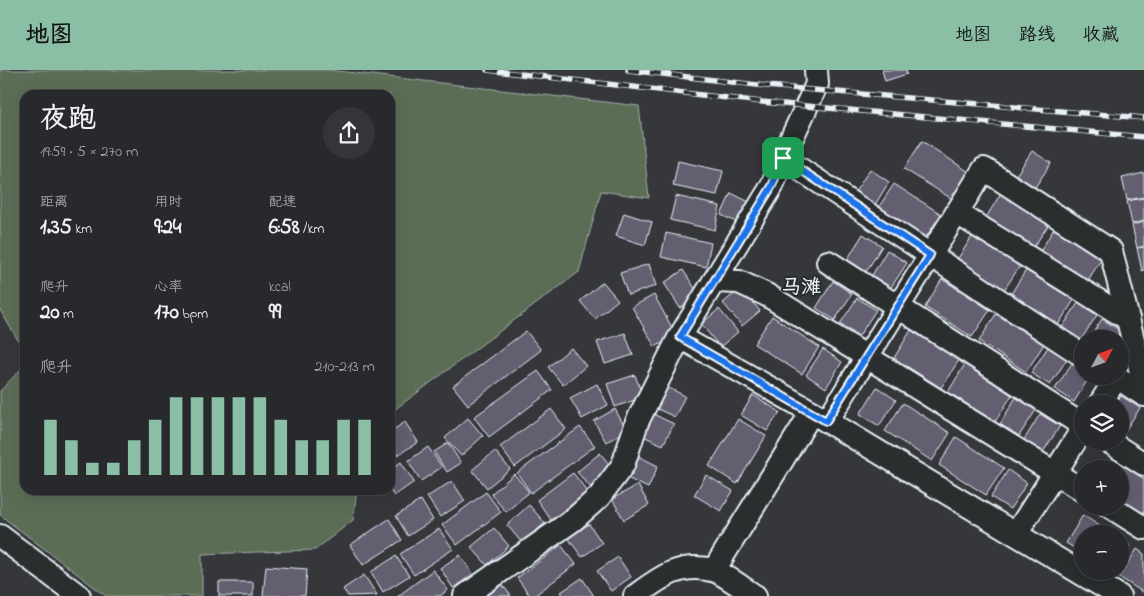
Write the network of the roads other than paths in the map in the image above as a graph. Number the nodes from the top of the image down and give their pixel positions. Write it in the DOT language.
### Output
graph roads {
  1 [pos="816,70"];
  2 [pos="783,158"];
  3 [pos="957,213"];
  4 [pos="930,255"];
  5 [pos="828,262"];
  6 [pos="714,281"];
  7 [pos="898,307"];
  8 [pos="1128,318"];
  9 [pos="680,337"];
  10 [pos="1074,350"];
  11 [pos="867,356"];
  12 [pos="1144,384"];
  13 [pos="1128,385"];
  14 [pos="1144,395"];
  15 [pos="819,416"];
  16 [pos="1074,420"];
  17 [pos="1074,443"];
  18 [pos="1122,450"];
  19 [pos="1144,464"];
  20 [pos="1055,473"];
  21 [pos="1074,485"];
  22 [pos="1123,515"];
  23 [pos="1144,528"];
  24 [pos="1016,534"];
  25 [pos="0,536"];
  26 [pos="714,570"];
  27 [pos="79,596"];
  28 [pos="465,596"];
  29 [pos="635,596"];
  30 [pos="755,596"];
  31 [pos="1119,596"];
  1 -- 2 [label="street"];
  2 -- 4 [label="street"];
  2 -- 6 [label="street"];
  3 -- 4 [label="street"];
  3 -- 8 [label="street"];
  3 -- 8 [label="street"];
  4 -- 7 [label="street"];
  4 -- 10 [label="street"];
  5 -- 7 [label="street"];
  6 -- 9 [label="street"];
  6 -- 11 [label="street"];
  7 -- 11 [label="street"];
  7 -- 16 [label="street"];
  8 -- 12 [label="street"];
  9 -- 15 [label="street"];
  9 -- 28 [label="street"];
  11 -- 15 [label="street"];
  11 -- 20 [label="street"];
  13 -- 14 [label="street"];
  15 -- 24 [label="street"];
  15 -- 26 [label="street"];
  17 -- 20 [label="street"];
  18 -- 19 [label="street"];
  20 -- 21 [label="street"];
  20 -- 24 [label="street"];
  22 -- 23 [label="street"];
  24 -- 31 [label="street"];
  25 -- 27 [label="street"];
  26 -- 29 [label="street"];
  26 -- 30 [label="street"];
}
